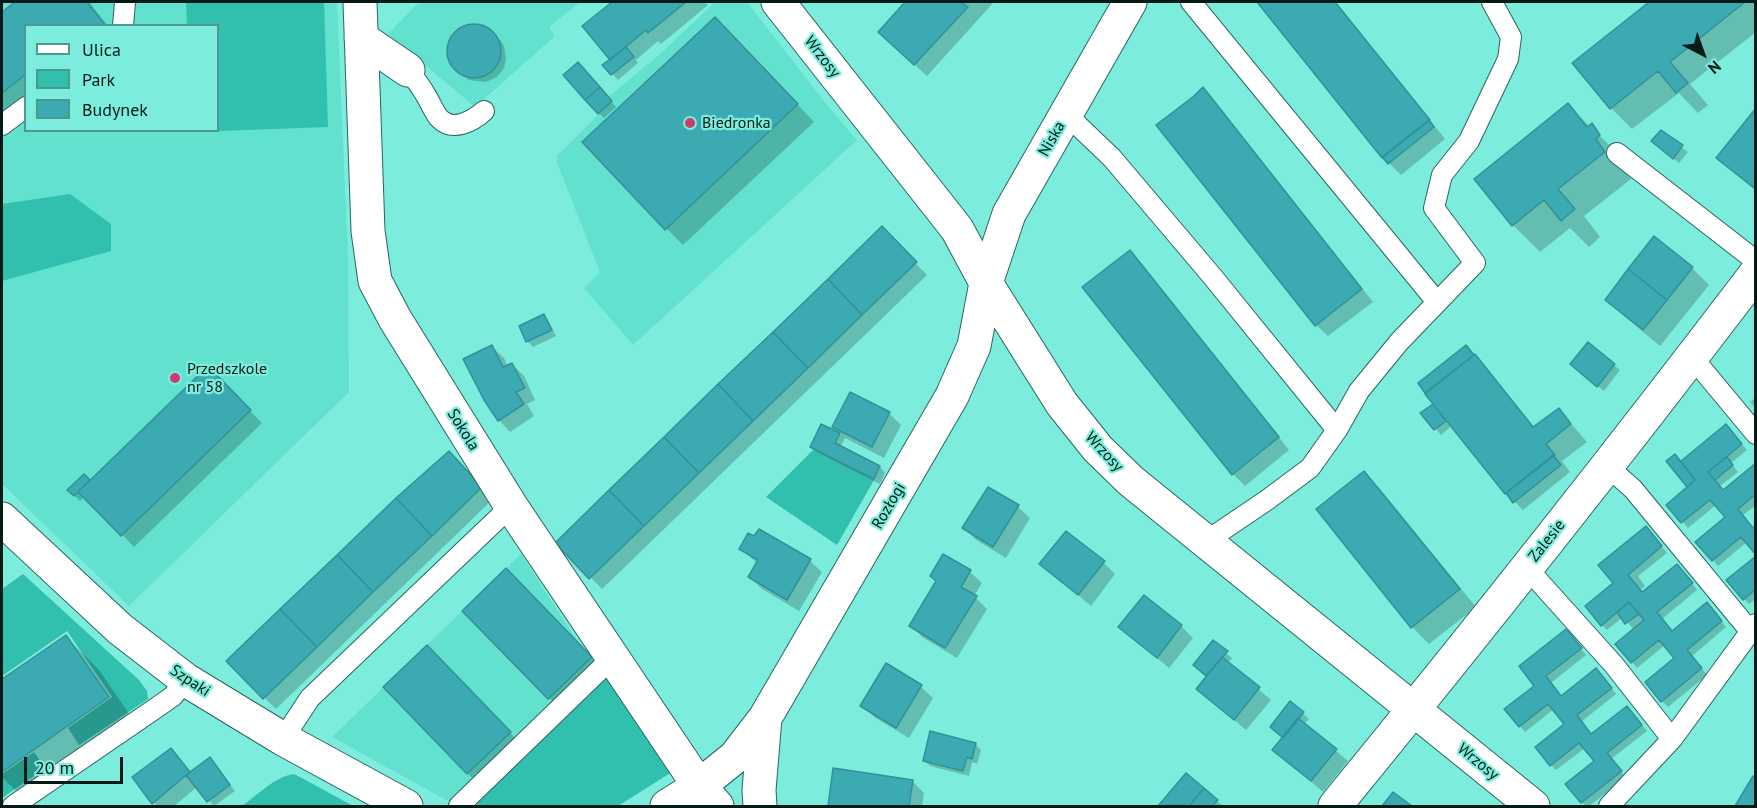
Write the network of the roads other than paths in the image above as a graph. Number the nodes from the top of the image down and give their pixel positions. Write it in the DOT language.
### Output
graph roads {
  1 [pos="125,2"];
  2 [pos="360,2"];
  3 [pos="1130,2"];
  4 [pos="1191,2"];
  5 [pos="1492,2"];
  6 [pos="785,4"];
  7 [pos="123,24"];
  8 [pos="361,38"];
  9 [pos="408,70"];
  10 [pos="24,109"];
  11 [pos="484,111"];
  12 [pos="1066,114"];
  13 [pos="2,126"];
  14 [pos="1617,153"];
  15 [pos="1755,261"];
  16 [pos="1755,273"];
  17 [pos="986,283"];
  18 [pos="1437,302"];
  19 [pos="1692,357"];
  20 [pos="1337,430"];
  21 [pos="1755,434"];
  22 [pos="1606,465"];
  23 [pos="511,506"];
  24 [pos="2,519"];
  25 [pos="1205,542"];
  26 [pos="1526,567"];
  27 [pos="1753,628"];
  28 [pos="613,657"];
  29 [pos="186,680"];
  30 [pos="1414,710"];
  31 [pos="765,718"];
  32 [pos="283,739"];
  33 [pos="1672,739"];
  34 [pos="708,796"];
  35 [pos="13,807"];
  36 [pos="406,807"];
  37 [pos="459,807"];
  38 [pos="667,807"];
  39 [pos="760,807"];
  40 [pos="1335,807"];
  41 [pos="1533,807"];
  42 [pos="1609,807"];
  1 -- 7 [label="lane"];
  2 -- 8 [label="street, Sokola"];
  3 -- 12 [label="street, Niska"];
  4 -- 18 [label="lane"];
  5 -- 18 [label="lane"];
  6 -- 17 [label="street, Wrzosy"];
  8 -- 9 [label="street"];
  8 -- 23 [label="street, Sokola"];
  9 -- 11 [label="lane"];
  10 -- 13 [label="lane"];
  12 -- 17 [label="street, Niska"];
  12 -- 20 [label="lane"];
  14 -- 15 [label="lane"];
  16 -- 19 [label="street, Zalesie"];
  17 -- 25 [label="street, Wrzosy"];
  17 -- 31 [label="street, Rozłogi"];
  18 -- 20 [label="lane"];
  19 -- 21 [label="lane"];
  19 -- 22 [label="street, Zalesie"];
  20 -- 25 [label="lane"];
  22 -- 26 [label="street, Zalesie"];
  22 -- 27 [label="lane"];
  23 -- 28 [label="street, Sokola"];
  23 -- 32 [label="lane"];
  24 -- 29 [label="street, Szpaki"];
  25 -- 30 [label="street, Wrzosy"];
  26 -- 30 [label="street, Zalesie"];
  26 -- 33 [label="lane"];
  27 -- 33 [label="lane"];
  28 -- 34 [label="street, Sokola"];
  28 -- 37 [label="lane"];
  29 -- 32 [label="street, Szpaki"];
  29 -- 35 [label="lane"];
  30 -- 40 [label="street, Zalesie"];
  30 -- 41 [label="street, Wrzosy"];
  31 -- 34 [label="street, Rozłogi"];
  31 -- 39 [label="street, Rozłogi"];
  32 -- 36 [label="street, Szpaki"];
  33 -- 42 [label="lane"];
  34 -- 38 [label="street, Rozłogi"];
}
